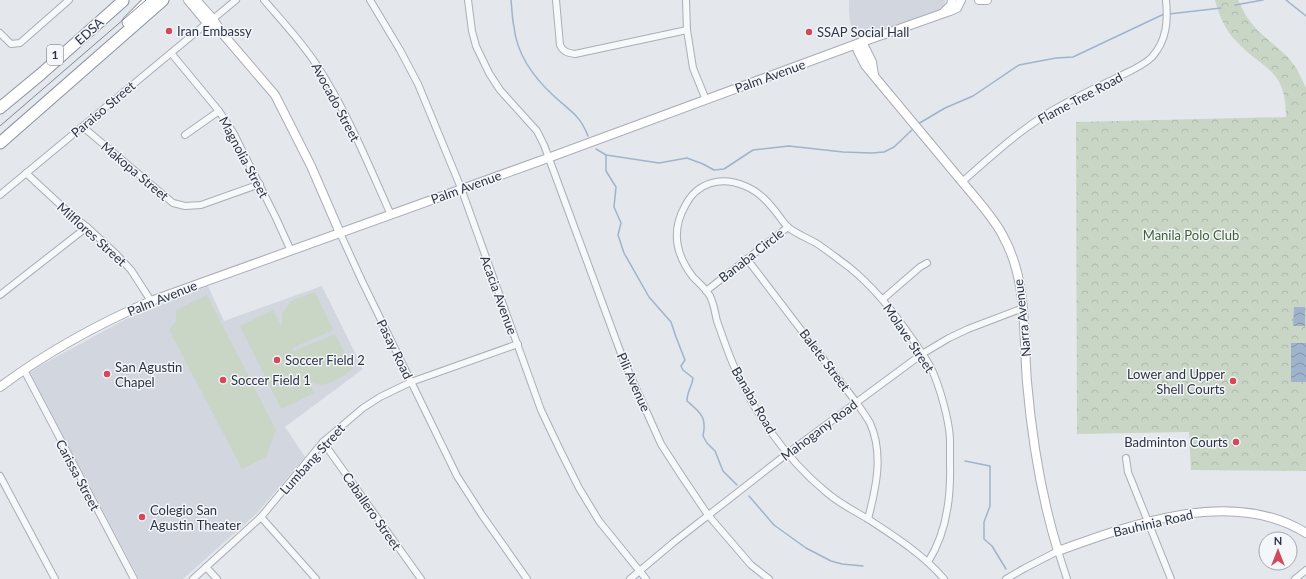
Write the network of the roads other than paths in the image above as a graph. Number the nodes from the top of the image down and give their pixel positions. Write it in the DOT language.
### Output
graph roads {
  1 [pos="69,0"];
  2 [pos="125,0"];
  3 [pos="150,0"];
  4 [pos="163,0"];
  5 [pos="188,0"];
  6 [pos="196,0"];
  7 [pos="236,0"];
  8 [pos="264,0"];
  9 [pos="370,0"];
  10 [pos="468,0"];
  11 [pos="556,0"];
  12 [pos="686,0"];
  13 [pos="952,0"];
  14 [pos="961,0"];
  15 [pos="979,0"];
  16 [pos="987,0"];
  17 [pos="1166,0"];
  18 [pos="944,13"];
  19 [pos="210,21"];
  20 [pos="687,30"];
  21 [pos="0,34"];
  22 [pos="859,44"];
  23 [pos="171,53"];
  24 [pos="90,63"];
  25 [pos="706,100"];
  26 [pos="0,101"];
  27 [pos="0,108"];
  28 [pos="219,111"];
  29 [pos="83,127"];
  30 [pos="185,135"];
  31 [pos="0,137"];
  32 [pos="0,143"];
  33 [pos="548,158"];
  34 [pos="26,173"];
  35 [pos="963,181"];
  36 [pos="260,184"];
  37 [pos="461,188"];
  38 [pos="0,195"];
  39 [pos="391,215"];
  40 [pos="87,226"];
  41 [pos="788,227"];
  42 [pos="340,233"];
  43 [pos="291,251"];
  44 [pos="747,259"];
  45 [pos="927,263"];
  46 [pos="706,291"];
  47 [pos="0,295"];
  48 [pos="883,299"];
  49 [pos="151,301"];
  50 [pos="1023,308"];
  51 [pos="518,344"];
  52 [pos="922,354"];
  53 [pos="24,370"];
  54 [pos="411,382"];
  55 [pos="0,387"];
  56 [pos="856,402"];
  57 [pos="323,442"];
  58 [pos="788,453"];
  59 [pos="1126,458"];
  60 [pos="0,476"];
  61 [pos="708,516"];
  62 [pos="261,517"];
  63 [pos="868,519"];
  64 [pos="1148,522"];
  65 [pos="1306,533"];
  66 [pos="1058,551"];
  67 [pos="928,562"];
  68 [pos="206,567"];
  69 [pos="1306,570"];
  70 [pos="639,571"];
  71 [pos="55,579"];
  72 [pos="134,579"];
  73 [pos="193,579"];
  74 [pos="217,579"];
  75 [pos="316,579"];
  76 [pos="421,579"];
  77 [pos="527,579"];
  78 [pos="630,579"];
  79 [pos="646,579"];
  80 [pos="768,579"];
  81 [pos="944,579"];
  82 [pos="1006,579"];
  83 [pos="1067,579"];
  84 [pos="1171,579"];
  85 [pos="1295,579"];
  1 -- 21 [label="street"];
  2 -- 26 [label="highway, 1"];
  2 -- 27 [label="highway, EDSA / 1"];
  3 -- 24 [label="highway"];
  4 -- 24 [label="highway, 1"];
  5 -- 19 [label="street, Pasay Road"];
  6 -- 19 [label="street, Pasay Road"];
  7 -- 19 [label="street, Paraiso Street"];
  8 -- 39 [label="street, Avocado Street"];
  9 -- 37 [label="street, Acacia Avenue"];
  10 -- 33 [label="street, Pili Avenue"];
  11 -- 20 [label="street"];
  12 -- 20 [label="street"];
  13 -- 18 [label="street"];
  14 -- 18 [label="street, Palm Avenue"];
  15 -- 16 [label="street"];
  17 -- 35 [label="street, Flame Tree Road"];
  18 -- 22 [label="street, Palm Avenue"];
  19 -- 23 [label="street, Paraiso Street"];
  19 -- 42 [label="street, Pasay Road"];
  20 -- 25 [label="street"];
  22 -- 25 [label="street, Palm Avenue"];
  22 -- 35 [label="street, Narra Avenue"];
  23 -- 28 [label="street, Magnolia Street"];
  23 -- 29 [label="street, Paraiso Street"];
  24 -- 31 [label="highway, EDSA / 1"];
  24 -- 32 [label="highway, 1"];
  25 -- 33 [label="street, Palm Avenue"];
  28 -- 30 [label="street"];
  28 -- 36 [label="street, Magnolia Street"];
  29 -- 34 [label="street, Paraiso Street"];
  29 -- 36 [label="street, Makopa Street"];
  33 -- 37 [label="street, Palm Avenue"];
  33 -- 61 [label="street, Pili Avenue"];
  34 -- 38 [label="street, Paraiso Street"];
  34 -- 40 [label="street, Milflores Street"];
  35 -- 50 [label="street, Narra Avenue"];
  36 -- 43 [label="street, Magnolia Street"];
  37 -- 39 [label="street, Palm Avenue"];
  37 -- 51 [label="street, Acacia Avenue"];
  39 -- 42 [label="street, Palm Avenue"];
  40 -- 47 [label="street"];
  40 -- 49 [label="street, Milflores Street"];
  41 -- 44 [label="street, Banaba Circle"];
  41 -- 46 [label="street, Banaba Circle"];
  41 -- 48 [label="street, Molave Street"];
  42 -- 43 [label="street, Palm Avenue"];
  42 -- 54 [label="street, Pasay Road"];
  43 -- 49 [label="street, Palm Avenue"];
  44 -- 46 [label="street, Banaba Circle"];
  44 -- 56 [label="street, Balete Street"];
  45 -- 48 [label="street"];
  46 -- 58 [label="street, Banaba Road"];
  48 -- 52 [label="street, Molave Street"];
  49 -- 53 [label="street, Palm Avenue"];
  50 -- 52 [label="street, Mahogany Road"];
  50 -- 66 [label="street, Narra Avenue"];
  51 -- 54 [label="street, Lumbang Street"];
  51 -- 70 [label="street, Acacia Avenue"];
  52 -- 56 [label="street, Mahogany Road"];
  52 -- 67 [label="street, Molave Street"];
  53 -- 55 [label="street, Palm Avenue"];
  53 -- 72 [label="street, Carissa Street"];
  54 -- 57 [label="street, Lumbang Street"];
  54 -- 77 [label="street, Pasay Road"];
  56 -- 58 [label="street, Mahogany Road"];
  56 -- 63 [label="street, Balete Street"];
  57 -- 62 [label="street, Lumbang Street"];
  57 -- 76 [label="street, Caballero Street"];
  58 -- 61 [label="street, Mahogany Road"];
  58 -- 63 [label="street, Banaba Road"];
  59 -- 64 [label="street"];
  60 -- 71 [label="street"];
  61 -- 70 [label="street, Mahogany Road"];
  61 -- 80 [label="street, Pili Avenue"];
  62 -- 68 [label="street, Lumbang Street"];
  62 -- 75 [label="street"];
  63 -- 67 [label="street, Banaba Road"];
  64 -- 65 [label="street, Bauhinia Road"];
  64 -- 66 [label="street, Bauhinia Road"];
  64 -- 84 [label="street"];
  66 -- 82 [label="street, Bauhinia Road"];
  66 -- 83 [label="street, Narra Avenue"];
  67 -- 81 [label="street, Banaba Road"];
  68 -- 73 [label="street, Lumbang Street"];
  68 -- 74 [label="street"];
  69 -- 85 [label="street"];
  70 -- 78 [label="street, Mahogany Road"];
  70 -- 79 [label="street, Acacia Avenue"];
}
